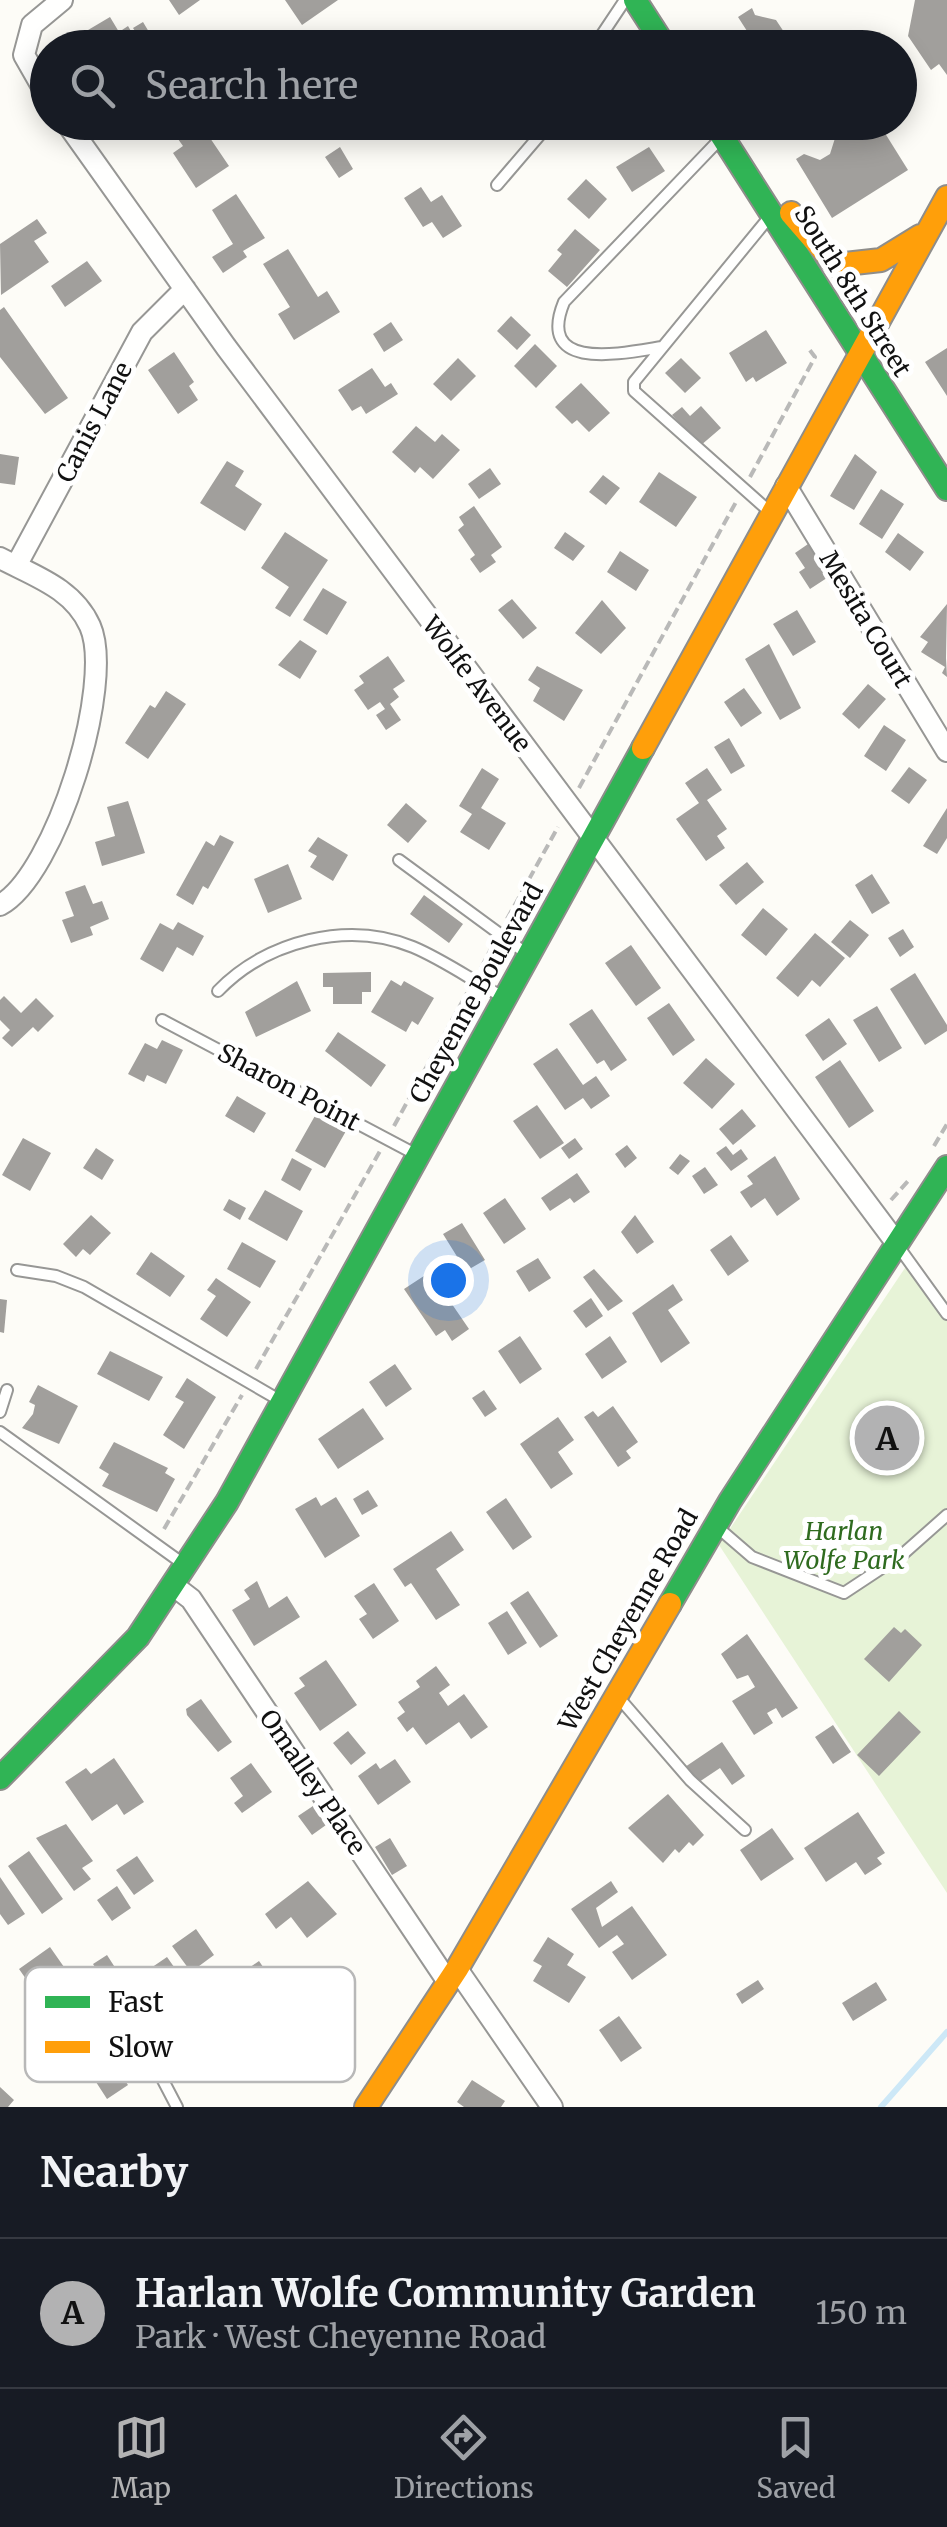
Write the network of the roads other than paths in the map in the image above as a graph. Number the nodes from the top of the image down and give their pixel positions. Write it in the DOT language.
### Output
graph roads {
  1 [pos="62,0"];
  2 [pos="625,0"];
  3 [pos="636,0"];
  4 [pos="32,30"];
  5 [pos="604,30"];
  6 [pos="655,30"];
  7 [pos="30,34"];
  8 [pos="30,72"];
  9 [pos="79,140"];
  10 [pos="535,140"];
  11 [pos="709,140"];
  12 [pos="725,140"];
  13 [pos="748,176"];
  14 [pos="496,185"];
  15 [pos="947,197"];
  16 [pos="772,214"];
  17 [pos="929,229"];
  18 [pos="185,289"];
  19 [pos="662,346"];
  20 [pos="860,353"];
  21 [pos="786,486"];
  22 [pos="947,489"];
  23 [pos="771,513"];
  24 [pos="8,562"];
  25 [pos="947,751"];
  26 [pos="594,838"];
  27 [pos="399,860"];
  28 [pos="0,906"];
  29 [pos="529,956"];
  30 [pos="218,991"];
  31 [pos="505,998"];
  32 [pos="162,1020"];
  33 [pos="417,1155"];
  34 [pos="947,1166"];
  35 [pos="894,1241"];
  36 [pos="18,1270"];
  37 [pos="947,1314"];
  38 [pos="6,1390"];
  39 [pos="282,1402"];
  40 [pos="0,1412"];
  41 [pos="0,1432"];
  42 [pos="947,1515"];
  43 [pos="715,1526"];
  44 [pos="180,1576"];
  45 [pos="616,1695"];
  46 [pos="0,1778"];
  47 [pos="745,1830"];
  48 [pos="452,1976"];
  49 [pos="164,2082"];
  50 [pos="177,2107"];
  51 [pos="366,2107"];
  52 [pos="552,2107"];
  1 -- 4 [label="street"];
  2 -- 5 [label="lane"];
  3 -- 6 [label="main road"];
  7 -- 8 [label="street"];
  9 -- 18 [label="street, Wolfe Avenue"];
  10 -- 14 [label="lane"];
  11 -- 19 [label="lane"];
  12 -- 13 [label="main road, South 8th Street"];
  13 -- 16 [label="main road, South 8th Street"];
  13 -- 17 [label="main road"];
  15 -- 17 [label="main road, Cheyenne Boulevard"];
  16 -- 19 [label="lane"];
  16 -- 20 [label="main road, South 8th Street"];
  17 -- 20 [label="main road, Cheyenne Boulevard"];
  18 -- 24 [label="street, Canis Lane"];
  18 -- 26 [label="street, Wolfe Avenue"];
  19 -- 23 [label="lane"];
  20 -- 21 [label="main road, Cheyenne Boulevard"];
  20 -- 22 [label="main road, South 8th Street"];
  21 -- 23 [label="main road, Cheyenne Boulevard"];
  21 -- 25 [label="street, Mesita Court"];
  23 -- 26 [label="main road, Cheyenne Boulevard"];
  24 -- 28 [label="street"];
  26 -- 29 [label="main road, Cheyenne Boulevard"];
  26 -- 35 [label="street, Wolfe Avenue"];
  27 -- 29 [label="lane"];
  29 -- 31 [label="main road, Cheyenne Boulevard"];
  30 -- 31 [label="lane"];
  31 -- 33 [label="main road, Cheyenne Boulevard"];
  32 -- 33 [label="lane, Sharon Point"];
  33 -- 39 [label="main road, Cheyenne Boulevard"];
  34 -- 35 [label="main road, West Cheyenne Road"];
  35 -- 37 [label="lane"];
  35 -- 43 [label="main road, West Cheyenne Road"];
  36 -- 39 [label="lane"];
  38 -- 40 [label="lane"];
  39 -- 44 [label="main road, Cheyenne Boulevard"];
  41 -- 44 [label="lane"];
  42 -- 43 [label="lane"];
  43 -- 45 [label="main road, West Cheyenne Road"];
  44 -- 46 [label="main road, Cheyenne Boulevard"];
  44 -- 48 [label="street, Omalley Place"];
  45 -- 47 [label="lane"];
  45 -- 48 [label="main road, West Cheyenne Road"];
  48 -- 51 [label="main road, West Cheyenne Road"];
  48 -- 52 [label="street, Omalley Place"];
  49 -- 50 [label="lane"];
}
